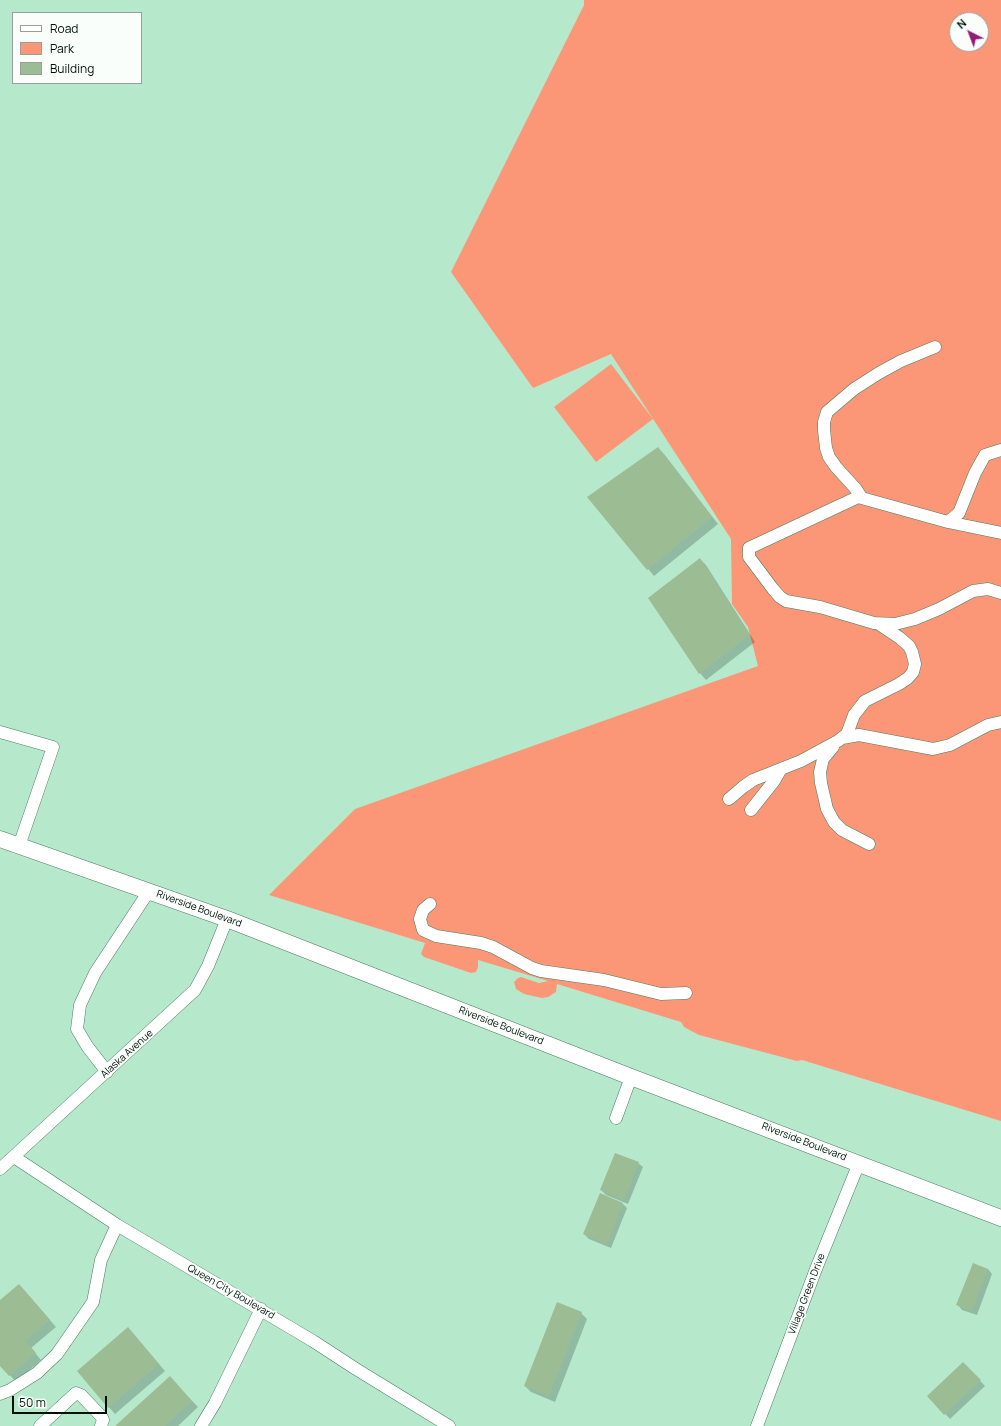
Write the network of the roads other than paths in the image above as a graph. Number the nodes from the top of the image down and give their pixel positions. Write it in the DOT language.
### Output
graph roads {
  1 [pos="935,347"];
  2 [pos="1000,448"];
  3 [pos="861,498"];
  4 [pos="948,522"];
  5 [pos="1001,533"];
  6 [pos="1001,593"];
  7 [pos="879,624"];
  8 [pos="1001,722"];
  9 [pos="0,732"];
  10 [pos="840,739"];
  11 [pos="781,768"];
  12 [pos="729,799"];
  13 [pos="751,810"];
  14 [pos="0,839"];
  15 [pos="869,844"];
  16 [pos="19,846"];
  17 [pos="149,891"];
  18 [pos="430,904"];
  19 [pos="227,919"];
  20 [pos="686,993"];
  21 [pos="107,1072"];
  22 [pos="631,1077"];
  23 [pos="616,1118"];
  24 [pos="14,1157"];
  25 [pos="859,1163"];
  26 [pos="0,1169"];
  27 [pos="1001,1218"];
  28 [pos="117,1225"];
  29 [pos="261,1309"];
  30 [pos="0,1394"];
  31 [pos="40,1426"];
  32 [pos="101,1426"];
  33 [pos="201,1426"];
  34 [pos="449,1426"];
  35 [pos="757,1426"];
  1 -- 3 [label="street"];
  2 -- 4 [label="street"];
  3 -- 4 [label="street"];
  3 -- 7 [label="street"];
  4 -- 5 [label="street"];
  6 -- 7 [label="street"];
  7 -- 10 [label="street"];
  8 -- 10 [label="street"];
  9 -- 16 [label="street"];
  10 -- 11 [label="street"];
  10 -- 15 [label="street"];
  11 -- 12 [label="street"];
  11 -- 13 [label="street"];
  14 -- 16 [label="main road, Riverside Boulevard"];
  16 -- 17 [label="main road, Riverside Boulevard"];
  17 -- 19 [label="main road, Riverside Boulevard"];
  17 -- 21 [label="street"];
  18 -- 20 [label="street"];
  19 -- 21 [label="street, Alaska Avenue"];
  19 -- 22 [label="main road, Riverside Boulevard"];
  21 -- 24 [label="street, Alaska Avenue"];
  22 -- 23 [label="street"];
  22 -- 25 [label="main road, Riverside Boulevard"];
  24 -- 26 [label="street, Alaska Avenue"];
  24 -- 28 [label="street, Queen City Boulevard"];
  25 -- 27 [label="main road, Riverside Boulevard"];
  25 -- 35 [label="street, Village Green Drive"];
  28 -- 29 [label="street, Queen City Boulevard"];
  28 -- 30 [label="street"];
  29 -- 33 [label="street"];
  29 -- 34 [label="street, Queen City Boulevard"];
  31 -- 32 [label="street"];
}
